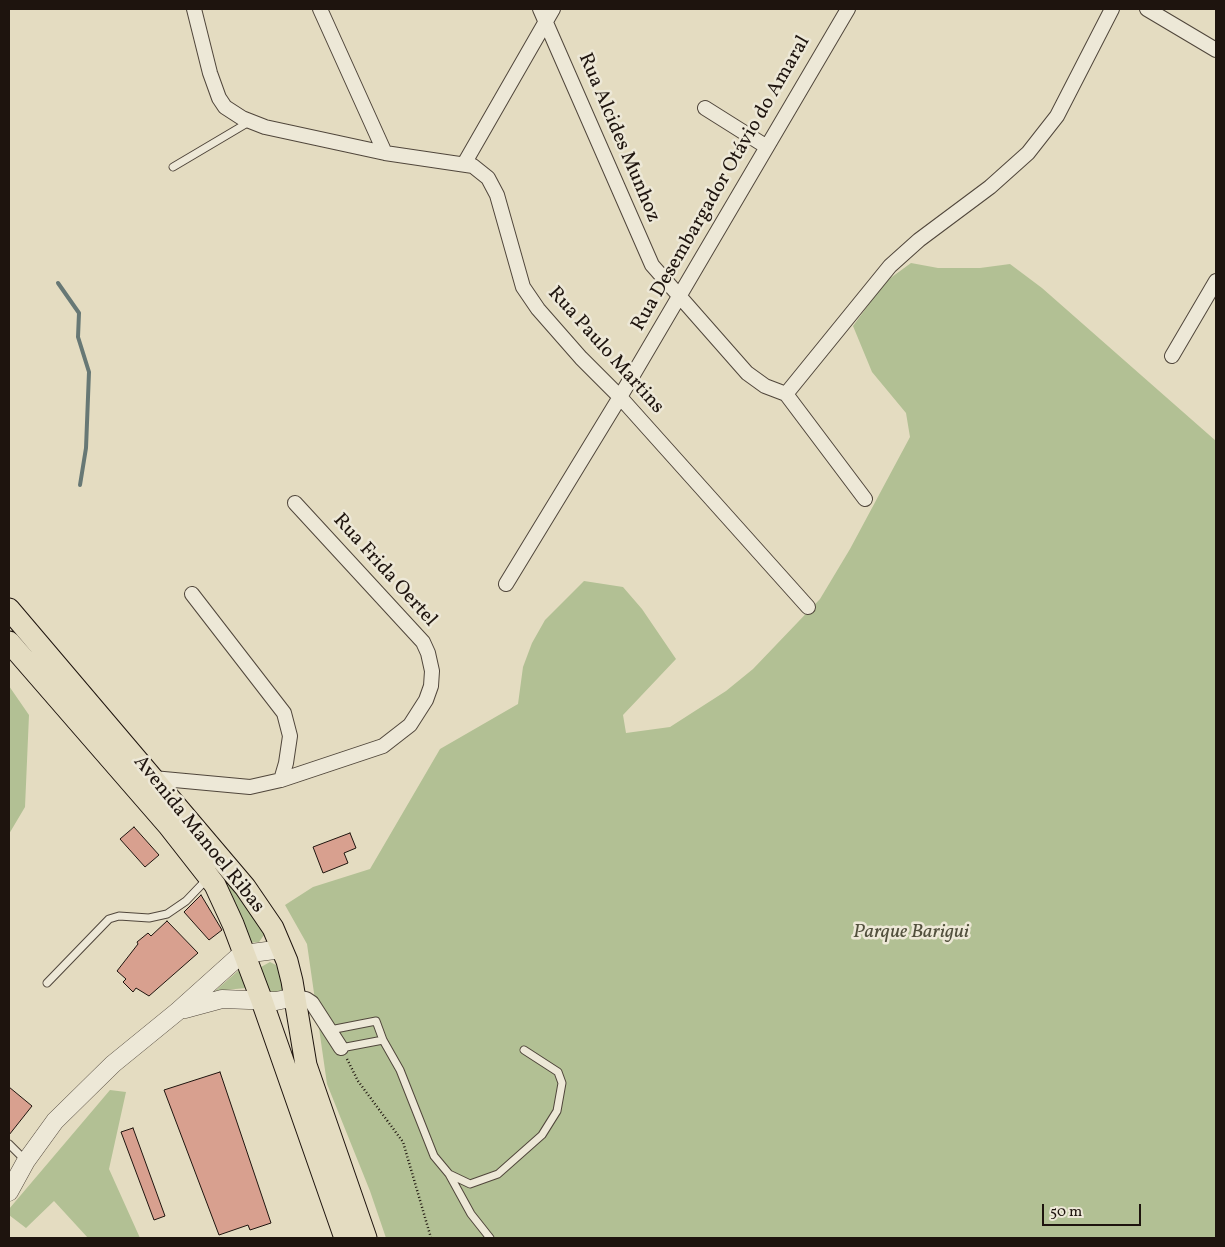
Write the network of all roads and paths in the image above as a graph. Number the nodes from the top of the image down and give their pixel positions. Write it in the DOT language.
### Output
graph roads {
  1 [pos="194,9"];
  2 [pos="320,9"];
  3 [pos="553,9"];
  4 [pos="848,9"];
  5 [pos="1112,9"];
  6 [pos="1147,9"];
  7 [pos="543,15"];
  8 [pos="1216,50"];
  9 [pos="705,108"];
  10 [pos="250,122"];
  11 [pos="767,147"];
  12 [pos="385,153"];
  13 [pos="464,164"];
  14 [pos="173,167"];
  15 [pos="1216,283"];
  16 [pos="679,296"];
  17 [pos="1172,356"];
  18 [pos="786,394"];
  19 [pos="620,397"];
  20 [pos="865,499"];
  21 [pos="295,503"];
  22 [pos="506,584"];
  23 [pos="192,594"];
  24 [pos="808,608"];
  25 [pos="9,609"];
  26 [pos="9,642"];
  27 [pos="117,765"];
  28 [pos="152,778"];
  29 [pos="281,780"];
  30 [pos="168,825"];
  31 [pos="206,841"];
  32 [pos="209,876"];
  33 [pos="282,949"];
  34 [pos="244,954"];
  35 [pos="47,983"];
  36 [pos="296,997"];
  37 [pos="262,1001"];
  38 [pos="178,1012"];
  39 [pos="330,1030"];
  40 [pos="383,1040"];
  41 [pos="341,1048"];
  42 [pos="524,1050"];
  43 [pos="9,1144"];
  44 [pos="26,1161"];
  45 [pos="449,1174"];
  46 [pos="9,1192"];
  47 [pos="345,1238"];
  48 [pos="366,1238"];
  49 [pos="431,1238"];
  50 [pos="490,1238"];
  1 -- 10 [label="street, Rua Paulo Martins"];
  2 -- 12 [label="street"];
  3 -- 7 [label="street"];
  4 -- 11 [label="street, Rua Desembargador Otávio do Amaral"];
  5 -- 18 [label="street"];
  6 -- 8 [label="street"];
  7 -- 13 [label="street"];
  7 -- 16 [label="street, Rua Alcides Munhoz"];
  9 -- 11 [label="street"];
  10 -- 12 [label="street, Rua Paulo Martins"];
  10 -- 14 [label="lane"];
  11 -- 16 [label="street, Rua Desembargador Otávio do Amaral"];
  12 -- 13 [label="street, Rua Paulo Martins"];
  13 -- 19 [label="street, Rua Paulo Martins"];
  15 -- 17 [label="street"];
  16 -- 18 [label="street, Rua Alcides Munhoz"];
  16 -- 19 [label="street, Rua Desembargador Otávio do Amaral"];
  18 -- 20 [label="street, Rua Alcides Munhoz"];
  19 -- 22 [label="street, Rua Desembargador Otávio do Amaral"];
  19 -- 24 [label="street, Rua Paulo Martins"];
  21 -- 29 [label="street, Rua Frida Oertel"];
  23 -- 29 [label="street"];
  25 -- 28 [label="main road, Avenida Manoel Ribas"];
  26 -- 27 [label="main road, Avenida Manoel Ribas"];
  27 -- 28 [label="main road"];
  27 -- 30 [label="main road, Avenida Manoel Ribas"];
  28 -- 29 [label="street, Rua Frida Oertel"];
  28 -- 31 [label="main road, Avenida Manoel Ribas"];
  30 -- 31 [label="main road"];
  30 -- 32 [label="main road, Avenida Manoel Ribas"];
  31 -- 33 [label="main road, Avenida Manoel Ribas"];
  32 -- 34 [label="main road, Avenida Manoel Ribas"];
  32 -- 35 [label="lane"];
  33 -- 34 [label="street"];
  33 -- 36 [label="main road, Avenida Manoel Ribas"];
  34 -- 37 [label="main road, Avenida Manoel Ribas"];
  34 -- 38 [label="street"];
  36 -- 37 [label="street"];
  36 -- 39 [label="street"];
  36 -- 48 [label="main road, Avenida Manoel Ribas"];
  37 -- 38 [label="street"];
  37 -- 47 [label="main road, Avenida Manoel Ribas"];
  38 -- 44 [label="street"];
  39 -- 40 [label="lane"];
  39 -- 41 [label="street"];
  40 -- 41 [label="lane"];
  40 -- 45 [label="lane"];
  41 -- 49 [label="path"];
  42 -- 45 [label="lane"];
  43 -- 44 [label="lane"];
  44 -- 46 [label="street"];
  45 -- 50 [label="lane"];
}
